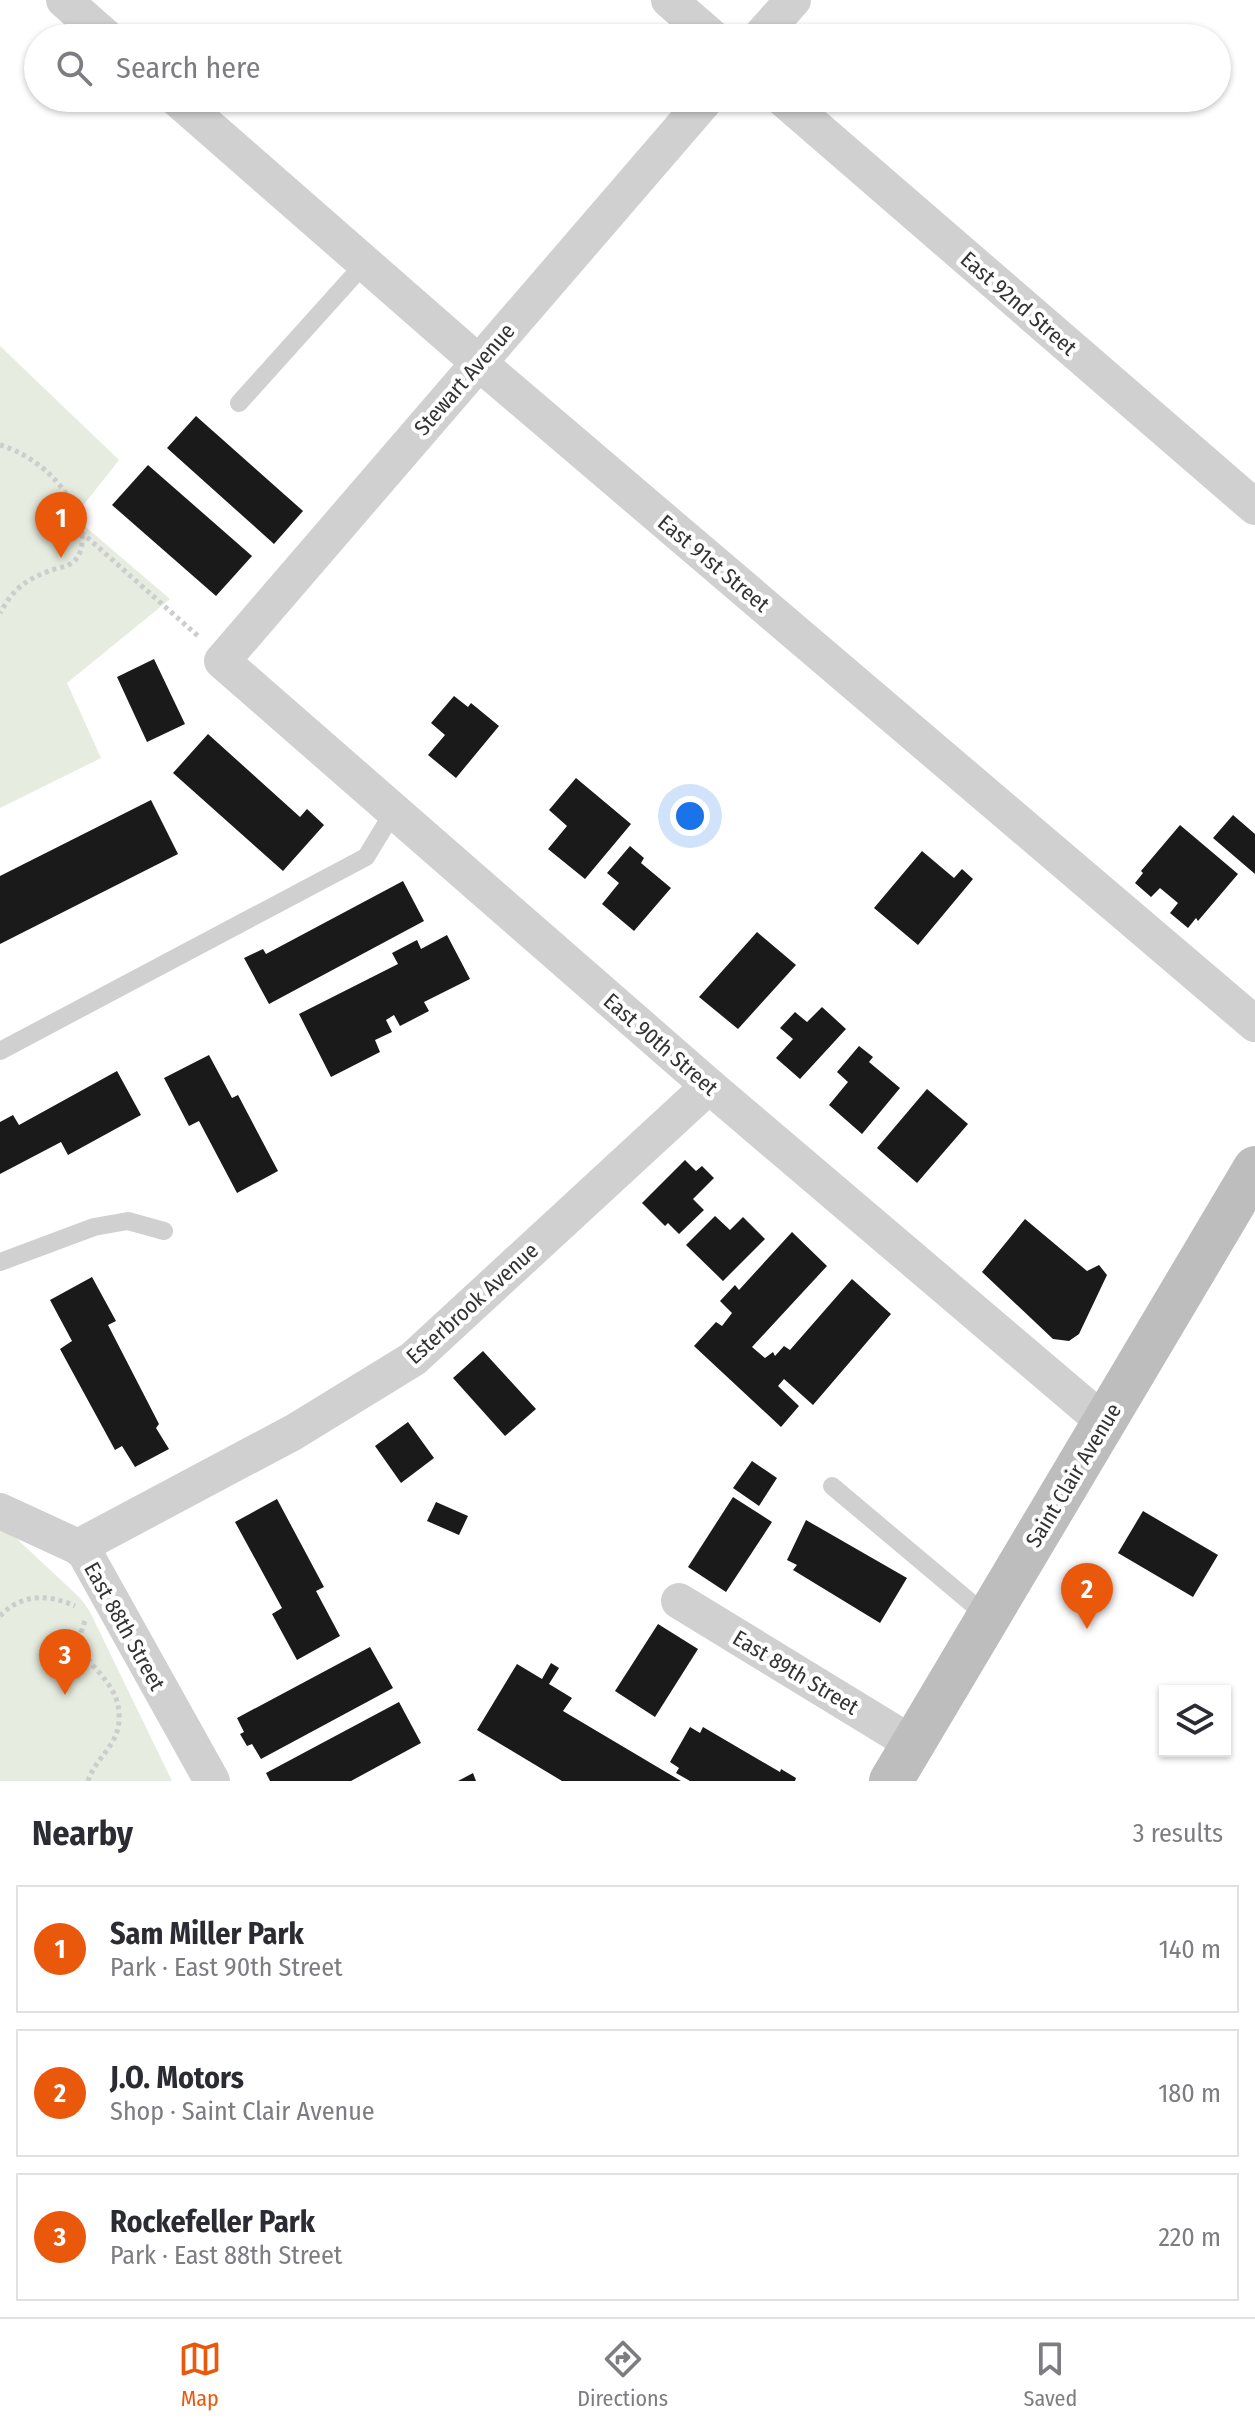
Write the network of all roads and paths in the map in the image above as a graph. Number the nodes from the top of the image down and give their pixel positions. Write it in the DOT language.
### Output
graph roads {
  1 [pos="64,0"];
  2 [pos="669,0"];
  3 [pos="793,0"];
  4 [pos="91,24"];
  5 [pos="697,24"];
  6 [pos="772,24"];
  7 [pos="192,112"];
  8 [pos="695,112"];
  9 [pos="798,112"];
  10 [pos="365,263"];
  11 [pos="479,363"];
  12 [pos="239,403"];
  13 [pos="0,445"];
  14 [pos="1255,507"];
  15 [pos="81,532"];
  16 [pos="0,613"];
  17 [pos="214,652"];
  18 [pos="394,811"];
  19 [pos="1255,1024"];
  20 [pos="0,1051"];
  21 [pos="709,1086"];
  22 [pos="1255,1168"];
  23 [pos="164,1231"];
  24 [pos="0,1262"];
  25 [pos="1104,1422"];
  26 [pos="832,1486"];
  27 [pos="0,1511"];
  28 [pos="78,1547"];
  29 [pos="679,1601"];
  30 [pos="77,1607"];
  31 [pos="89,1610"];
  32 [pos="0,1616"];
  33 [pos="988,1617"];
  34 [pos="913,1744"];
  35 [pos="88,1781"];
  36 [pos="212,1781"];
  37 [pos="891,1781"];
  1 -- 4 [label="street"];
  2 -- 5 [label="street"];
  3 -- 6 [label="street"];
  7 -- 10 [label="street, East 91st Street"];
  8 -- 11 [label="street, Stewart Avenue"];
  9 -- 14 [label="street, East 92nd Street"];
  10 -- 11 [label="street, East 91st Street"];
  10 -- 12 [label="lane"];
  11 -- 17 [label="street, Stewart Avenue"];
  11 -- 19 [label="street, East 91st Street"];
  13 -- 15 [label="path"];
  15 -- 16 [label="path"];
  15 -- 17 [label="path"];
  17 -- 18 [label="street, East 90th Street"];
  18 -- 20 [label="lane"];
  18 -- 21 [label="street, East 90th Street"];
  21 -- 25 [label="street, East 90th Street"];
  21 -- 28 [label="street, Esterbrook Avenue"];
  22 -- 25 [label="main road, Saint Clair Avenue"];
  23 -- 24 [label="lane"];
  25 -- 33 [label="main road, Saint Clair Avenue"];
  26 -- 33 [label="lane"];
  27 -- 28 [label="street, East 88th Street"];
  28 -- 36 [label="street, East 88th Street"];
  29 -- 34 [label="street, East 89th Street"];
  30 -- 32 [label="path"];
  31 -- 35 [label="path"];
  33 -- 34 [label="main road, Saint Clair Avenue"];
  34 -- 37 [label="main road, Saint Clair Avenue"];
}
